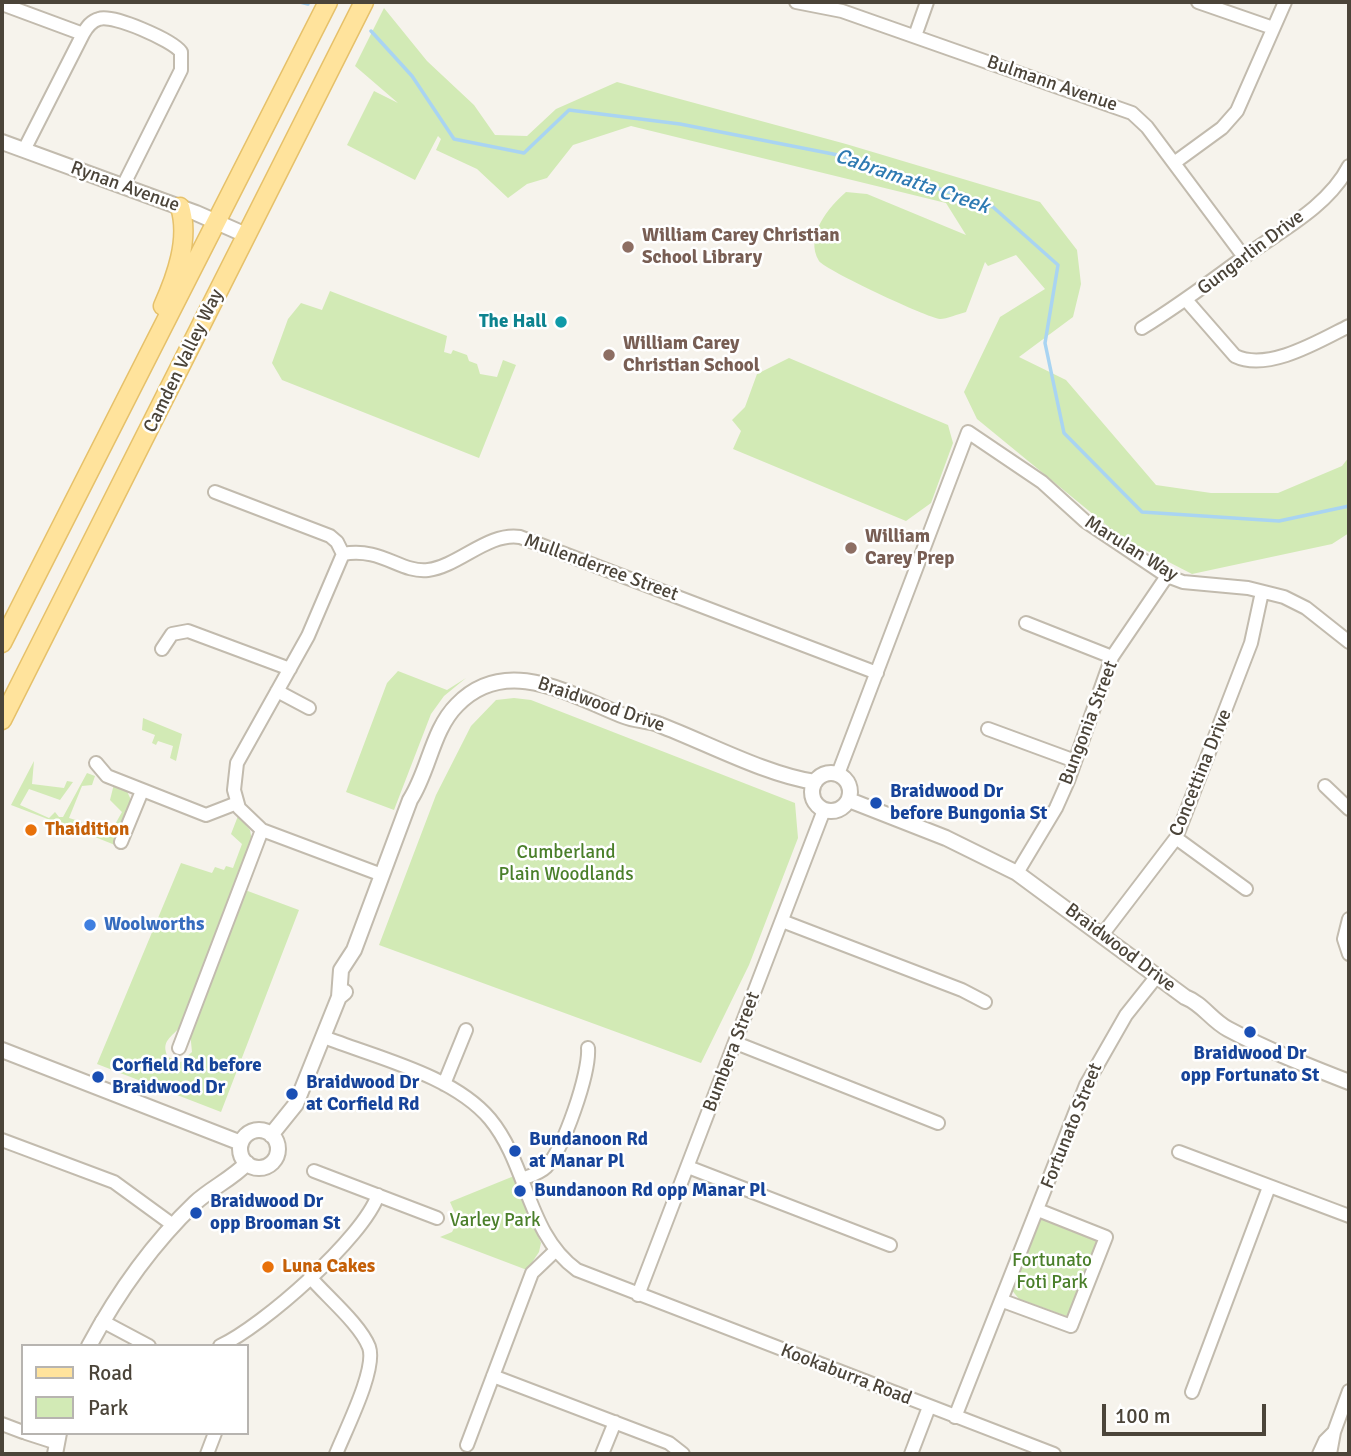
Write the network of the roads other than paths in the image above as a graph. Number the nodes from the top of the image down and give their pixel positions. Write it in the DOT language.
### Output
graph roads {
  1 [pos="328,2"];
  2 [pos="364,2"];
  3 [pos="796,2"];
  4 [pos="927,2"];
  5 [pos="1198,2"];
  6 [pos="1285,2"];
  7 [pos="2,4"];
  8 [pos="814,4"];
  9 [pos="1273,28"];
  10 [pos="83,34"];
  11 [pos="915,36"];
  12 [pos="2,142"];
  13 [pos="24,150"];
  14 [pos="1174,163"];
  15 [pos="1348,170"];
  16 [pos="123,187"];
  17 [pos="180,207"];
  18 [pos="218,222"];
  19 [pos="246,235"];
  20 [pos="1244,257"];
  21 [pos="1187,301"];
  22 [pos="1349,326"];
  23 [pos="1142,328"];
  24 [pos="106,437"];
  25 [pos="215,492"];
  26 [pos="343,554"];
  27 [pos="1167,576"];
  28 [pos="1262,592"];
  29 [pos="1026,623"];
  30 [pos="1349,642"];
  31 [pos="2,643"];
  32 [pos="162,649"];
  33 [pos="1112,657"];
  34 [pos="290,669"];
  35 [pos="877,673"];
  36 [pos="277,691"];
  37 [pos="309,708"];
  38 [pos="4,716"];
  39 [pos="988,729"];
  40 [pos="1075,761"];
  41 [pos="96,763"];
  42 [pos="838,774"];
  43 [pos="815,782"];
  44 [pos="1325,786"];
  45 [pos="142,791"];
  46 [pos="849,800"];
  47 [pos="237,803"];
  48 [pos="1349,809"];
  49 [pos="824,810"];
  50 [pos="262,830"];
  51 [pos="1177,838"];
  52 [pos="121,842"];
  53 [pos="1017,873"];
  54 [pos="382,875"];
  55 [pos="1246,889"];
  56 [pos="1349,919"];
  57 [pos="782,921"];
  58 [pos="1102,935"];
  59 [pos="1349,954"];
  60 [pos="1157,976"];
  61 [pos="985,1002"];
  62 [pos="466,1030"];
  63 [pos="324,1037"];
  64 [pos="736,1043"];
  65 [pos="179,1048"];
  66 [pos="588,1048"];
  67 [pos="2,1050"];
  68 [pos="1349,1082"];
  69 [pos="444,1084"];
  70 [pos="938,1123"];
  71 [pos="271,1135"];
  72 [pos="2,1140"];
  73 [pos="241,1143"];
  74 [pos="1179,1152"];
  75 [pos="247,1163"];
  76 [pos="688,1167"];
  77 [pos="314,1171"];
  78 [pos="522,1179"];
  79 [pos="1269,1187"];
  80 [pos="378,1195"];
  81 [pos="1038,1210"];
  82 [pos="1349,1216"];
  83 [pos="437,1217"];
  84 [pos="173,1225"];
  85 [pos="890,1245"];
  86 [pos="554,1252"];
  87 [pos="310,1277"];
  88 [pos="638,1294"];
  89 [pos="1003,1301"];
  90 [pos="102,1321"];
  91 [pos="90,1344"];
  92 [pos="145,1344"];
  93 [pos="225,1344"];
  94 [pos="493,1376"];
  95 [pos="1349,1391"];
  96 [pos="1192,1392"];
  97 [pos="929,1407"];
  98 [pos="955,1417"];
  99 [pos="615,1422"];
  100 [pos="2,1424"];
  101 [pos="21,1432"];
  102 [pos="1334,1432"];
  103 [pos="30,1435"];
  104 [pos="214,1435"];
  105 [pos="57,1444"];
  106 [pos="467,1445"];
  107 [pos="207,1454"];
  108 [pos="336,1454"];
  109 [pos="602,1454"];
  110 [pos="683,1454"];
  111 [pos="911,1454"];
  112 [pos="1054,1454"];
  113 [pos="1319,1454"];
  114 [pos="1330,1454"];
  1 -- 18 [label="main road, Camden Valley Way"];
  2 -- 19 [label="main road, Camden Valley Way"];
  3 -- 8 [label="street, Bulmann Avenue"];
  4 -- 11 [label="street"];
  5 -- 9 [label="street"];
  6 -- 9 [label="street"];
  7 -- 10 [label="street"];
  8 -- 11 [label="street, Bulmann Avenue"];
  9 -- 14 [label="street"];
  10 -- 13 [label="street"];
  10 -- 16 [label="street"];
  11 -- 14 [label="street, Bulmann Avenue"];
  12 -- 13 [label="street, Rynan Avenue"];
  13 -- 16 [label="street, Rynan Avenue"];
  14 -- 20 [label="street, Bulmann Avenue"];
  15 -- 20 [label="street, Gungarlin Drive"];
  16 -- 17 [label="street, Rynan Avenue"];
  17 -- 18 [label="street, Rynan Avenue"];
  17 -- 24 [label="main road"];
  18 -- 19 [label="street, Rynan Avenue"];
  18 -- 24 [label="main road, Camden Valley Way"];
  19 -- 38 [label="main road, Camden Valley Way"];
  20 -- 21 [label="street, Gungarlin Drive"];
  21 -- 22 [label="street"];
  21 -- 23 [label="street, Gungarlin Drive"];
  24 -- 31 [label="main road, Camden Valley Way"];
  25 -- 26 [label="street"];
  26 -- 34 [label="street"];
  26 -- 35 [label="street, Mullenderree Street"];
  27 -- 28 [label="street, Marulan Way"];
  27 -- 33 [label="street, Bungonia Street"];
  27 -- 35 [label="street, Marulan Way"];
  28 -- 30 [label="street, Marulan Way"];
  28 -- 51 [label="street, Concettina Drive"];
  29 -- 33 [label="street"];
  32 -- 34 [label="street"];
  33 -- 40 [label="street, Bungonia Street"];
  34 -- 36 [label="street"];
  35 -- 42 [label="street"];
  36 -- 37 [label="street"];
  36 -- 47 [label="street"];
  39 -- 40 [label="street"];
  40 -- 53 [label="street, Bungonia Street"];
  41 -- 45 [label="street"];
  42 -- 43 [label="street"];
  42 -- 46 [label="street"];
  43 -- 49 [label="street"];
  43 -- 54 [label="street, Braidwood Drive"];
  44 -- 48 [label="street"];
  45 -- 47 [label="street"];
  45 -- 52 [label="street"];
  46 -- 49 [label="street"];
  46 -- 53 [label="street, Braidwood Drive"];
  47 -- 50 [label="street"];
  49 -- 57 [label="street, Bumbera Street"];
  50 -- 54 [label="street"];
  50 -- 65 [label="street"];
  51 -- 55 [label="street"];
  51 -- 58 [label="street, Concettina Drive"];
  53 -- 58 [label="street, Braidwood Drive"];
  54 -- 63 [label="street, Braidwood Drive"];
  56 -- 59 [label="street"];
  57 -- 61 [label="street"];
  57 -- 64 [label="street, Bumbera Street"];
  58 -- 60 [label="street, Braidwood Drive"];
  60 -- 68 [label="street, Braidwood Drive"];
  60 -- 81 [label="street, Fortunato Street"];
  62 -- 69 [label="street"];
  63 -- 69 [label="street"];
  63 -- 71 [label="street, Braidwood Drive"];
  64 -- 70 [label="street"];
  64 -- 76 [label="street, Bumbera Street"];
  66 -- 78 [label="street"];
  67 -- 73 [label="street"];
  69 -- 78 [label="street"];
  71 -- 73 [label="street"];
  71 -- 75 [label="street"];
  72 -- 84 [label="street"];
  73 -- 75 [label="street"];
  74 -- 79 [label="street"];
  75 -- 84 [label="street"];
  76 -- 85 [label="street"];
  76 -- 88 [label="street, Bumbera Street"];
  77 -- 80 [label="street"];
  78 -- 86 [label="street"];
  79 -- 82 [label="street"];
  79 -- 96 [label="street"];
  80 -- 83 [label="street"];
  80 -- 87 [label="street"];
  81 -- 89 [label="street, Fortunato Street"];
  81 -- 89 [label="street, Fortunato Street"];
  84 -- 90 [label="street"];
  86 -- 88 [label="street, Kookaburra Road"];
  86 -- 94 [label="street"];
  87 -- 93 [label="street"];
  87 -- 108 [label="street"];
  88 -- 97 [label="street, Kookaburra Road"];
  89 -- 98 [label="street, Fortunato Street"];
  90 -- 91 [label="street"];
  90 -- 92 [label="street"];
  94 -- 99 [label="street"];
  94 -- 106 [label="street"];
  95 -- 102 [label="street"];
  97 -- 98 [label="street, Kookaburra Road"];
  97 -- 111 [label="street"];
  98 -- 112 [label="street, Kookaburra Road"];
  99 -- 109 [label="street"];
  99 -- 110 [label="street"];
  100 -- 101 [label="street"];
  102 -- 113 [label="street"];
  102 -- 114 [label="street"];
  103 -- 105 [label="street"];
  104 -- 107 [label="street"];
}
